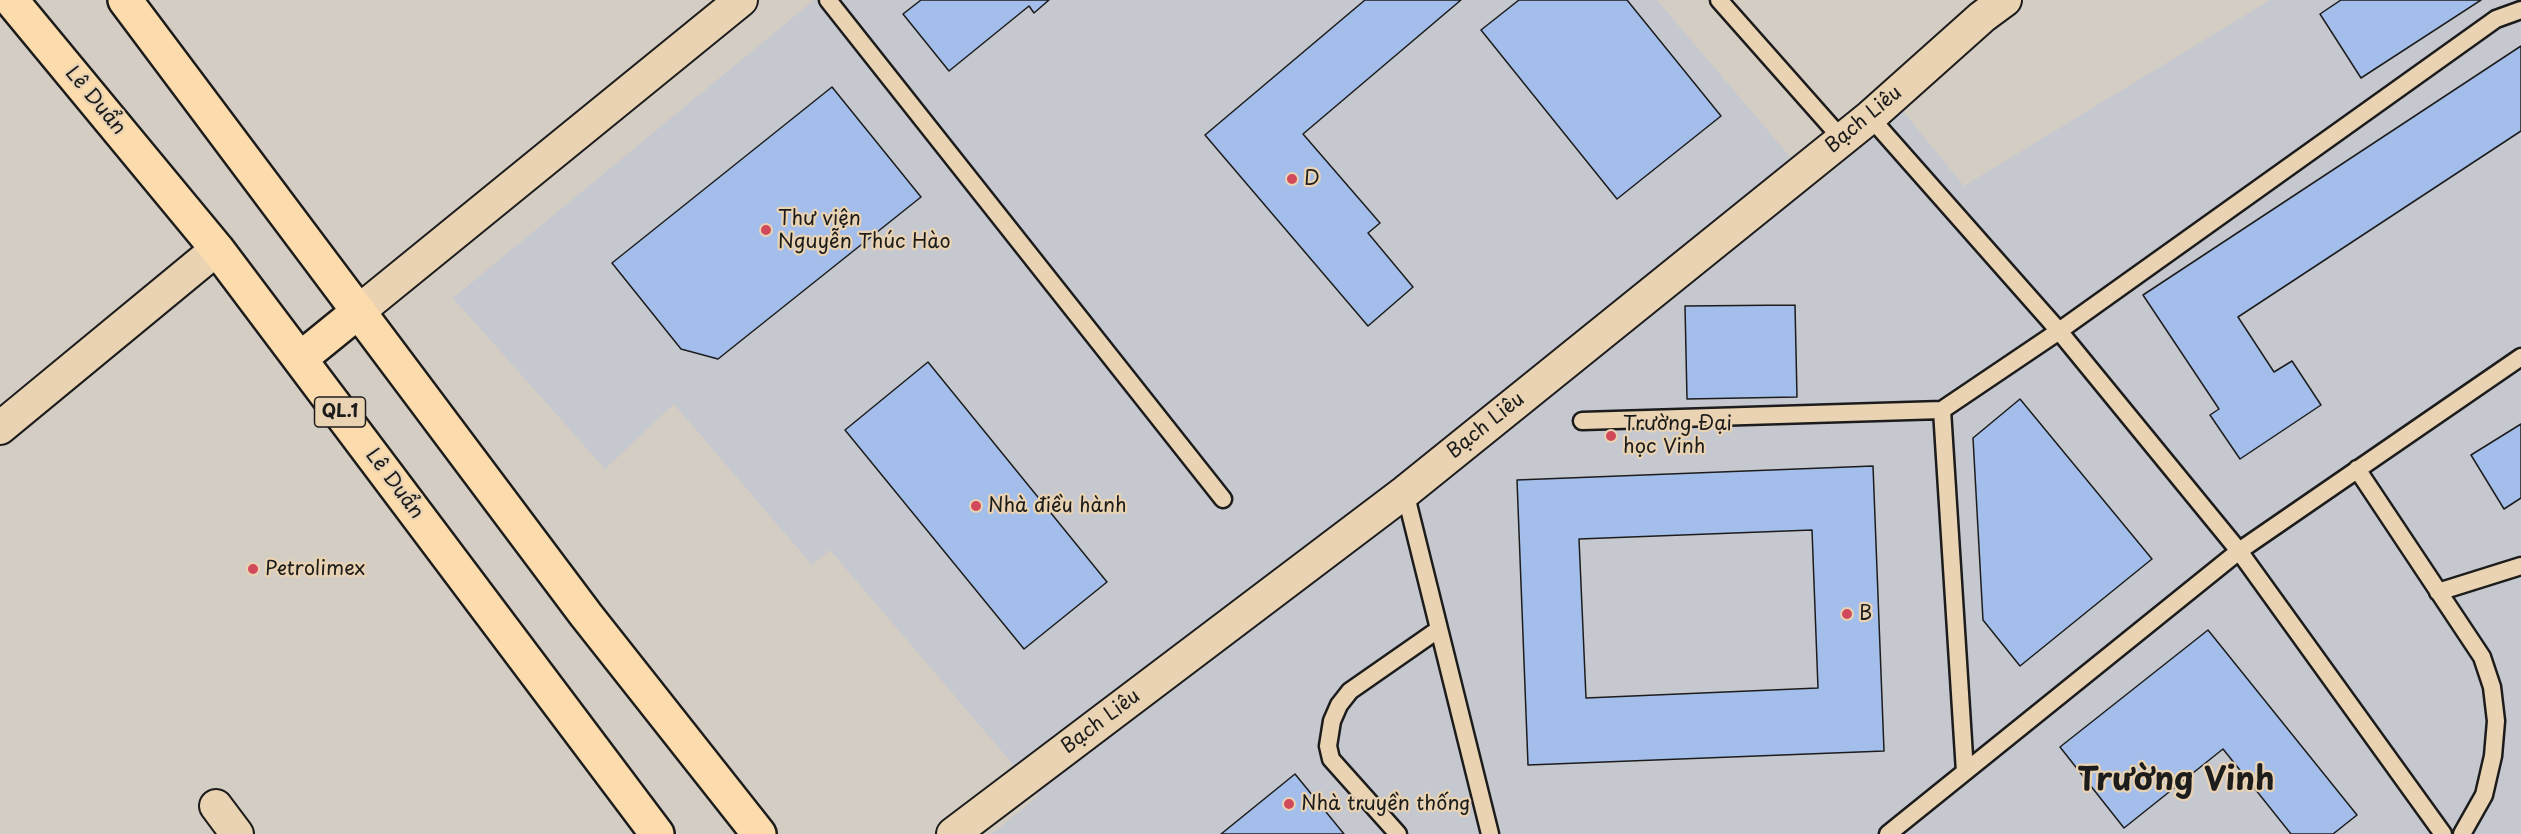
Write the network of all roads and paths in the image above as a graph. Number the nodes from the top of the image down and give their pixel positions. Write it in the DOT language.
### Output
graph roads {
  1 [pos="11,0"];
  2 [pos="125,0"];
  3 [pos="741,0"];
  4 [pos="828,0"];
  5 [pos="1719,0"];
  6 [pos="1984,6"];
  7 [pos="2521,10"];
  8 [pos="1870,117"];
  9 [pos="1842,139"];
  10 [pos="217,249"];
  11 [pos="359,311"];
  12 [pos="2059,331"];
  13 [pos="2521,357"];
  14 [pos="300,359"];
  15 [pos="1942,410"];
  16 [pos="1582,421"];
  17 [pos="0,428"];
  18 [pos="2357,469"];
  19 [pos="1405,492"];
  20 [pos="1223,499"];
  21 [pos="2239,551"];
  22 [pos="2521,566"];
  23 [pos="2438,592"];
  24 [pos="1439,629"];
  25 [pos="1965,772"];
  26 [pos="216,806"];
  27 [pos="237,834"];
  28 [pos="657,834"];
  29 [pos="759,834"];
  30 [pos="953,834"];
  31 [pos="1398,834"];
  32 [pos="1490,834"];
  33 [pos="1888,834"];
  34 [pos="2443,834"];
  35 [pos="2462,834"];
  1 -- 10 [label="main road, Lê Duẩn / QL.1"];
  2 -- 11 [label="main road"];
  3 -- 11 [label="street"];
  4 -- 20 [label="lane"];
  5 -- 9 [label="lane"];
  6 -- 8 [label="street, Bạch Liêu"];
  7 -- 12 [label="lane"];
  8 -- 9 [label="street, Bạch Liêu"];
  8 -- 12 [label="lane"];
  9 -- 19 [label="street, Bạch Liêu"];
  10 -- 14 [label="main road, Lê Duẩn / QL.1"];
  10 -- 17 [label="street"];
  11 -- 14 [label="main road"];
  11 -- 29 [label="main road"];
  12 -- 15 [label="lane"];
  12 -- 21 [label="lane"];
  13 -- 18 [label="lane"];
  14 -- 28 [label="main road, Lê Duẩn / QL.1"];
  15 -- 16 [label="lane"];
  15 -- 25 [label="lane"];
  18 -- 21 [label="lane"];
  18 -- 23 [label="lane"];
  19 -- 24 [label="lane"];
  19 -- 30 [label="street, Bạch Liêu"];
  21 -- 25 [label="lane"];
  21 -- 34 [label="lane"];
  22 -- 23 [label="lane"];
  23 -- 35 [label="lane"];
  24 -- 31 [label="lane"];
  24 -- 32 [label="lane"];
  25 -- 33 [label="lane"];
  26 -- 27 [label="street"];
}
